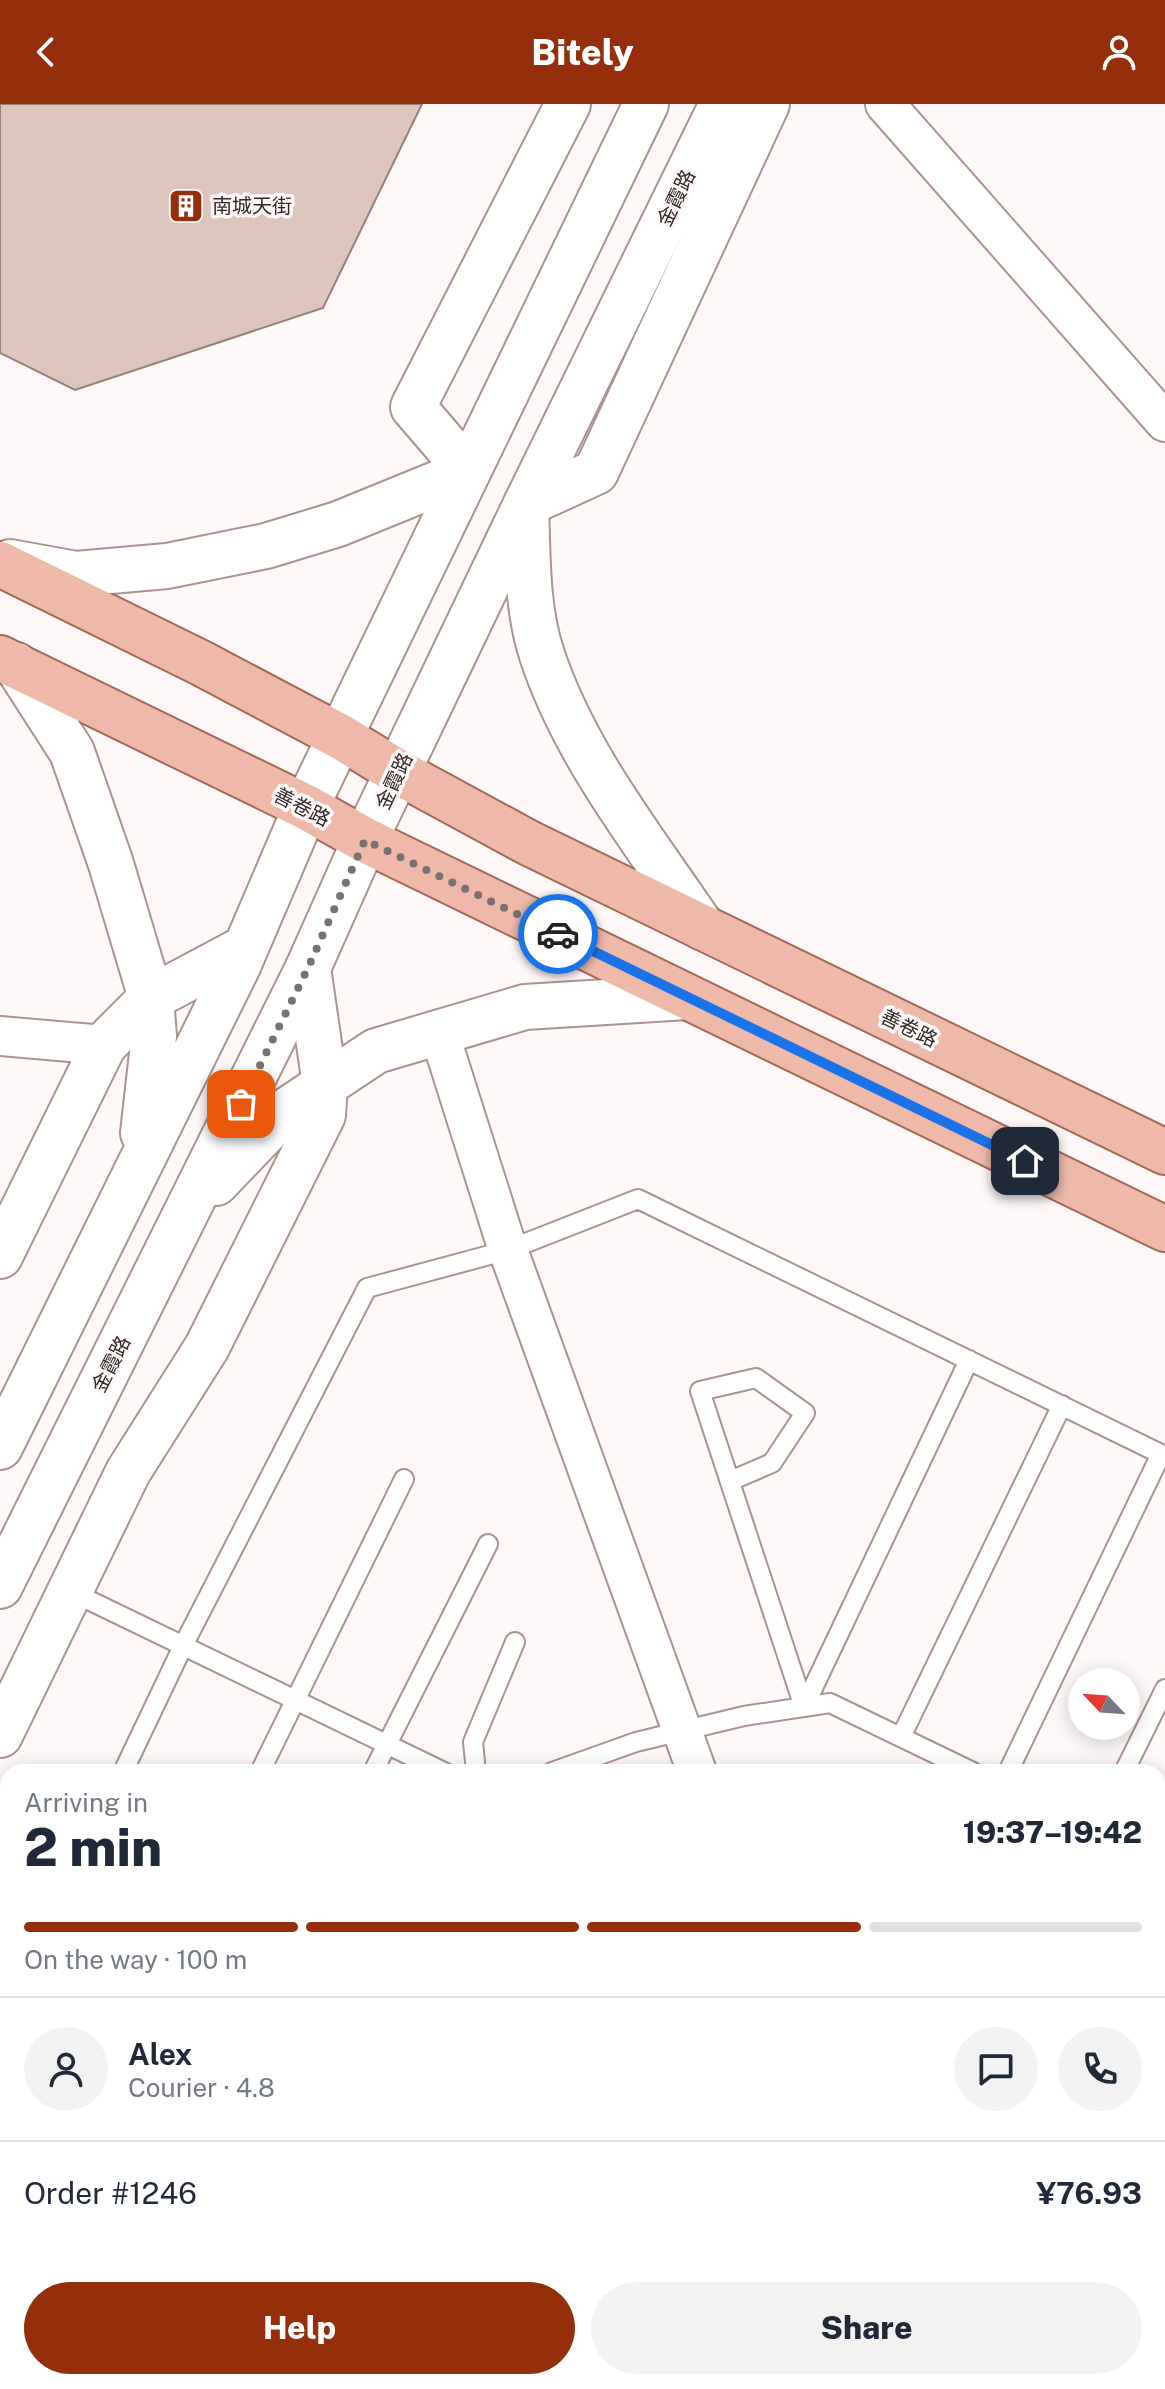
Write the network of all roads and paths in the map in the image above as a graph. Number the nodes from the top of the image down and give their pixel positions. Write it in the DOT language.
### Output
graph roads {
  1 [pos="568,104"];
  2 [pos="646,104"];
  3 [pos="767,104"];
  4 [pos="885,104"];
  5 [pos="728,124"];
  6 [pos="1165,422"];
  7 [pos="468,471"];
  8 [pos="526,504"];
  9 [pos="0,562"];
  10 [pos="8,661"];
  11 [pos="341,737"];
  12 [pos="398,772"];
  13 [pos="306,807"];
  14 [pos="365,840"];
  15 [pos="703,928"];
  16 [pos="245,948"];
  17 [pos="308,968"];
  18 [pos="687,997"];
  19 [pos="151,998"];
  20 [pos="439,1032"];
  21 [pos="0,1036"];
  22 [pos="104,1045"];
  23 [pos="325,1085"];
  24 [pos="1165,1152"];
  25 [pos="139,1164"];
  26 [pos="186,1213"];
  27 [pos="1165,1229"];
  28 [pos="508,1250"];
  29 [pos="0,1256"];
  30 [pos="969,1360"];
  31 [pos="1062,1405"];
  32 [pos="0,1447"];
  33 [pos="1163,1455"];
  34 [pos="404,1479"];
  35 [pos="730,1481"];
  36 [pos="488,1544"];
  37 [pos="0,1586"];
  38 [pos="72,1592"];
  39 [pos="515,1642"];
  40 [pos="183,1646"];
  41 [pos="1165,1689"];
  42 [pos="295,1700"];
  43 [pos="804,1707"];
  44 [pos="682,1731"];
  45 [pos="0,1735"];
  46 [pos="901,1737"];
  47 [pos="387,1744"];
  48 [pos="127,1764"];
  49 [pos="264,1764"];
  50 [pos="377,1764"];
  51 [pos="428,1764"];
  52 [pos="475,1764"];
  53 [pos="574,1764"];
  54 [pos="694,1764"];
  55 [pos="957,1764"];
  56 [pos="1012,1764"];
  57 [pos="1128,1764"];
  1 -- 7 [label="main road"];
  2 -- 7 [label="main road"];
  3 -- 5 [label="main road, 金霞路"];
  4 -- 6 [label="street"];
  5 -- 8 [label="main road, 金霞路"];
  7 -- 9 [label="main road"];
  7 -- 11 [label="main road"];
  8 -- 12 [label="main road, 金霞路"];
  8 -- 15 [label="main road"];
  9 -- 11 [label="main road"];
  10 -- 13 [label="main road, 善卷路"];
  10 -- 19 [label="main road"];
  11 -- 12 [label="main road, 善卷路"];
  11 -- 13 [label="main road"];
  12 -- 14 [label="main road, 金霞路"];
  12 -- 15 [label="main road, 善卷路"];
  13 -- 14 [label="main road, 善卷路"];
  13 -- 16 [label="main road"];
  14 -- 17 [label="main road, 金霞路"];
  14 -- 18 [label="main road, 善卷路"];
  15 -- 24 [label="main road, 善卷路"];
  16 -- 19 [label="main road"];
  16 -- 25 [label="main road"];
  17 -- 23 [label="main road"];
  17 -- 26 [label="main road, 金霞路"];
  18 -- 20 [label="main road"];
  18 -- 27 [label="main road, 善卷路"];
  19 -- 22 [label="main road"];
  19 -- 25 [label="main road"];
  20 -- 23 [label="main road"];
  20 -- 28 [label="street"];
  21 -- 22 [label="street"];
  22 -- 29 [label="main road"];
  23 -- 26 [label="main road"];
  23 -- 38 [label="main road"];
  25 -- 32 [label="main road"];
  26 -- 37 [label="main road, 金霞路"];
  28 -- 30 [label="lane"];
  28 -- 40 [label="lane"];
  28 -- 44 [label="street"];
  30 -- 31 [label="lane"];
  30 -- 43 [label="lane"];
  31 -- 33 [label="lane"];
  31 -- 46 [label="lane"];
  33 -- 56 [label="lane"];
  34 -- 42 [label="lane"];
  35 -- 35 [label="lane"];
  35 -- 43 [label="lane"];
  36 -- 47 [label="lane"];
  38 -- 40 [label="lane"];
  38 -- 45 [label="main road"];
  39 -- 52 [label="lane"];
  40 -- 42 [label="lane"];
  40 -- 48 [label="lane"];
  41 -- 57 [label="lane"];
  42 -- 47 [label="lane"];
  42 -- 49 [label="lane"];
  43 -- 44 [label="lane"];
  43 -- 46 [label="lane"];
  44 -- 53 [label="lane"];
  44 -- 54 [label="street"];
  46 -- 55 [label="lane"];
  47 -- 50 [label="lane"];
  47 -- 51 [label="lane"];
}
